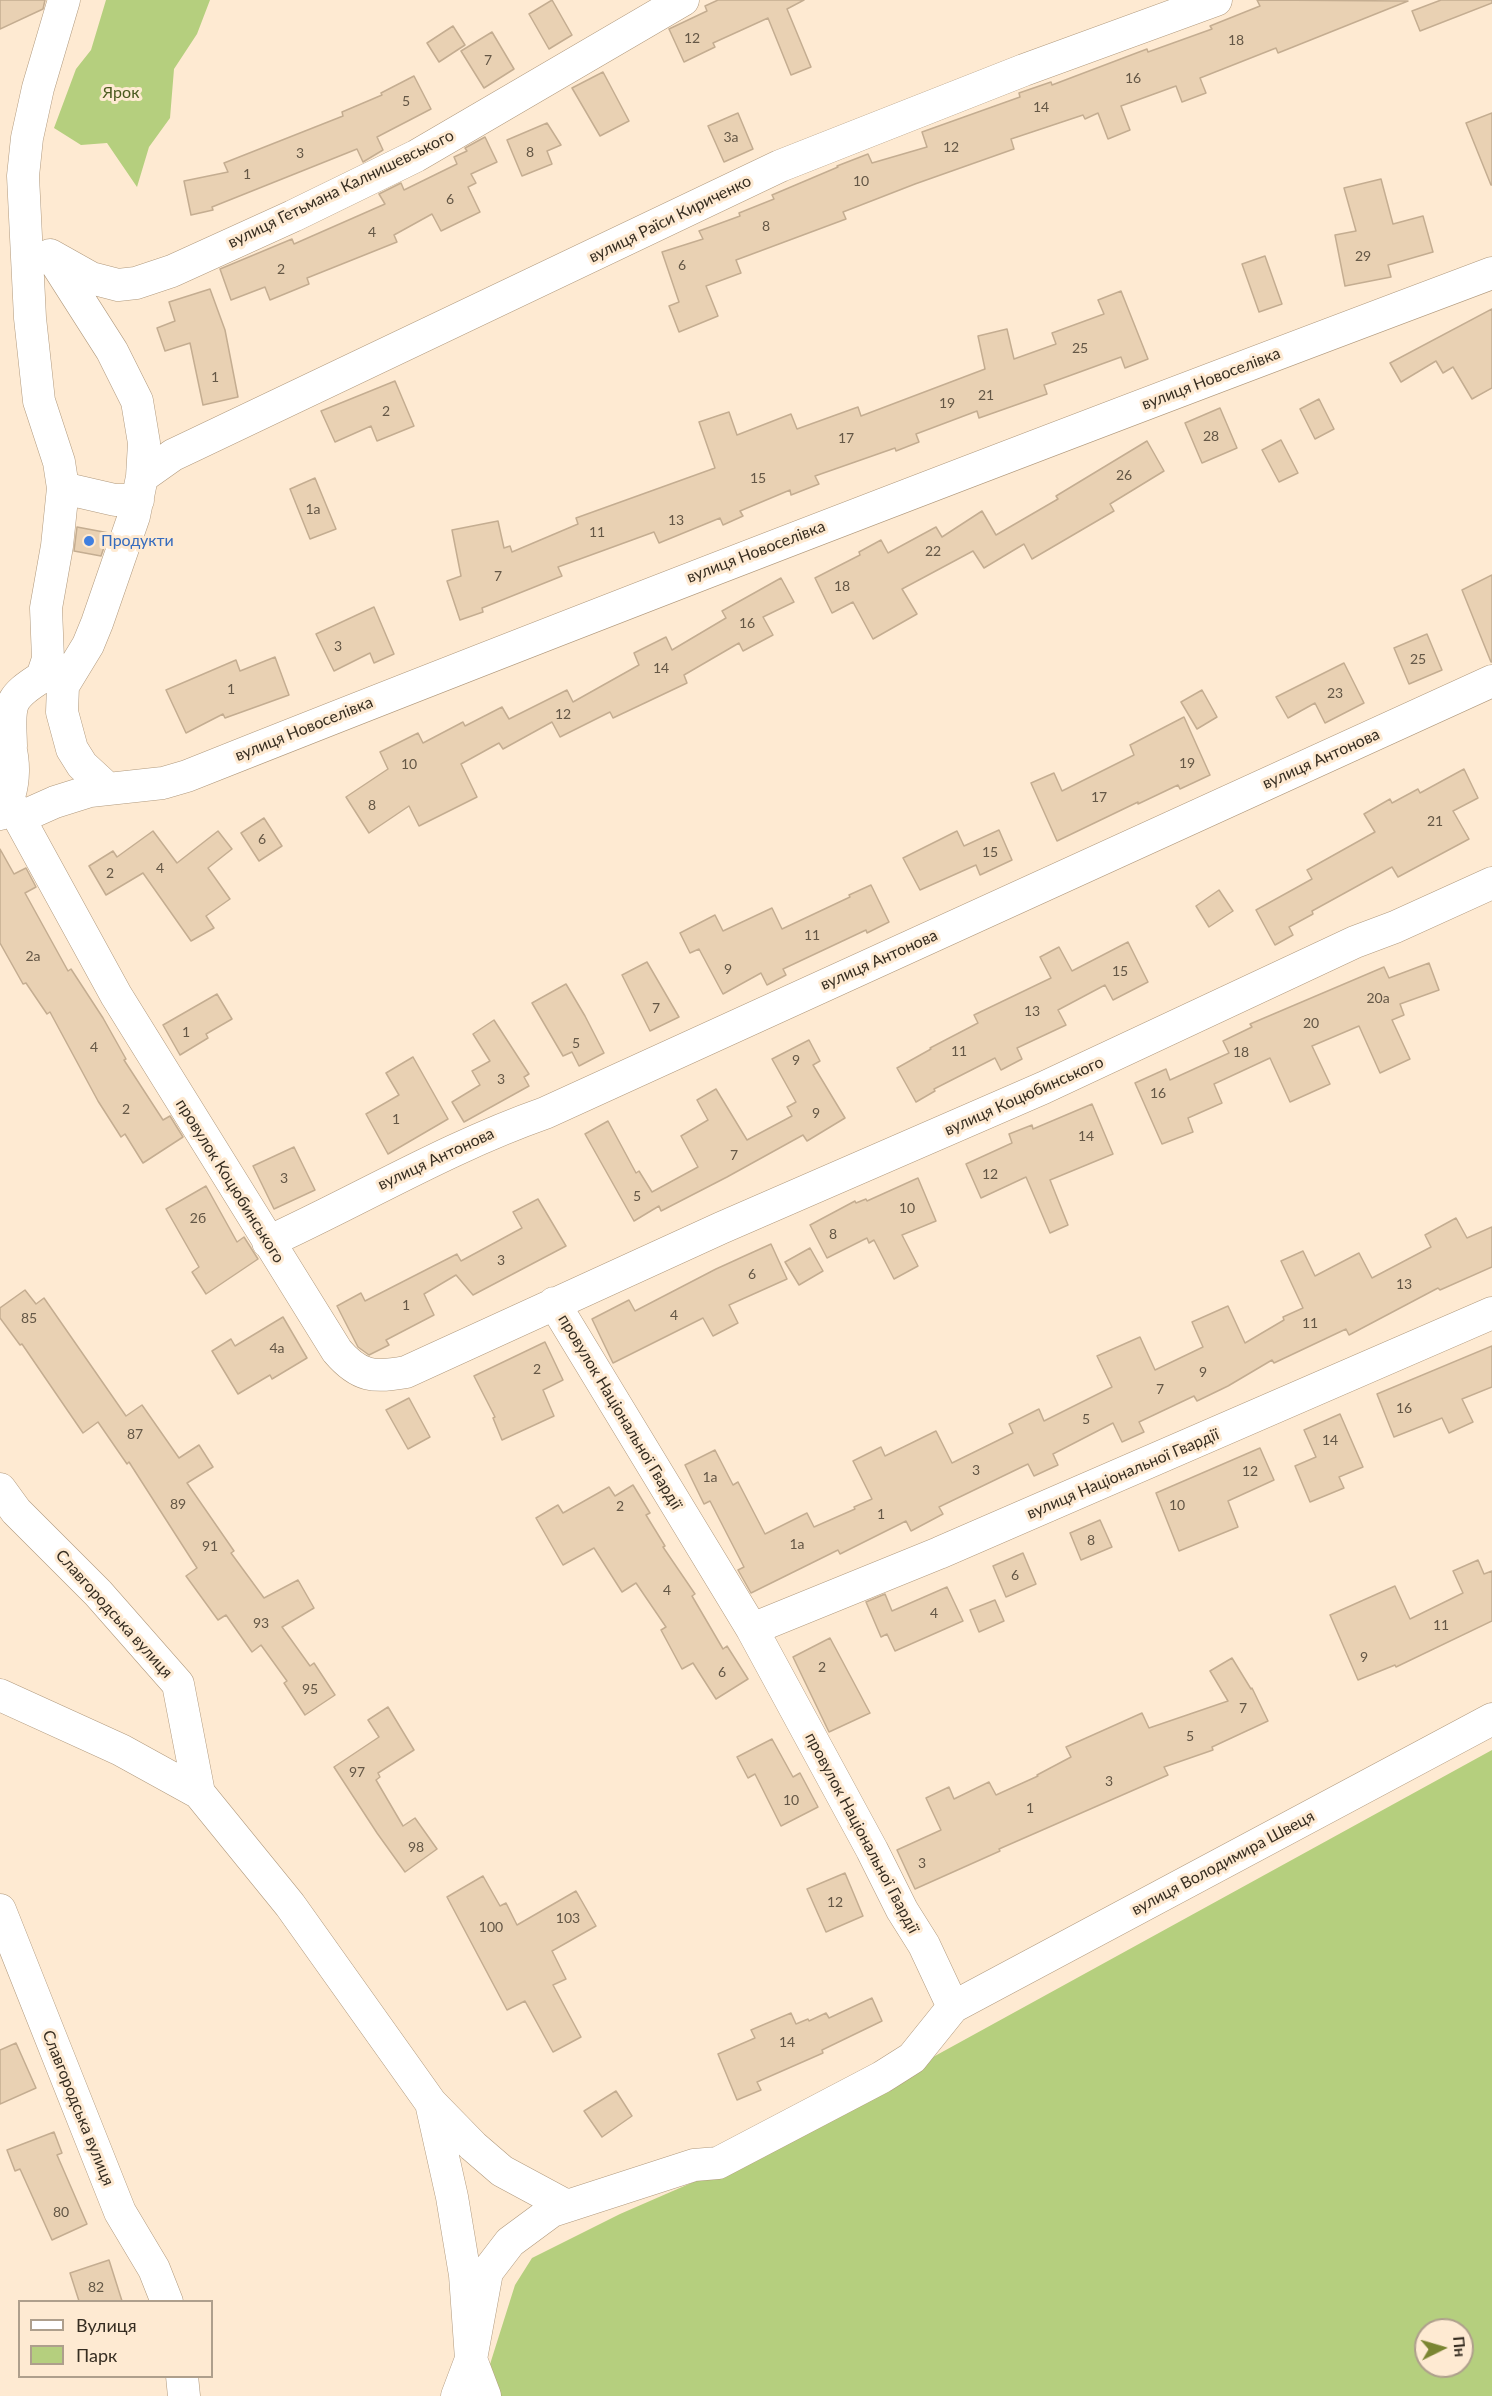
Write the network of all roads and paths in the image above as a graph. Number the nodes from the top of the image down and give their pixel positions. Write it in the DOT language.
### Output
graph roads {
  1 [pos="64,0"];
  2 [pos="683,0"];
  3 [pos="1216,0"];
  4 [pos="24,207"];
  5 [pos="50,255"];
  6 [pos="1492,273"];
  7 [pos="63,488"];
  8 [pos="140,489"];
  9 [pos="47,636"];
  10 [pos="1492,681"];
  11 [pos="63,686"];
  12 [pos="5,736"];
  13 [pos="108,789"];
  14 [pos="9,810"];
  15 [pos="1492,883"];
  16 [pos="268,1242"];
  17 [pos="554,1304"];
  18 [pos="1492,1313"];
  19 [pos="0,1489"];
  20 [pos="752,1629"];
  21 [pos="0,1695"];
  22 [pos="1492,1719"];
  23 [pos="199,1793"];
  24 [pos="0,1910"];
  25 [pos="953,2007"];
  26 [pos="431,2103"];
  27 [pos="580,2202"];
  28 [pos="166,2300"];
  29 [pos="471,2360"];
  30 [pos="182,2378"];
  31 [pos="184,2396"];
  32 [pos="457,2396"];
  33 [pos="485,2396"];
  1 -- 4 [label="street"];
  2 -- 5 [label="street, вулиця Гетьмана Калнишевського"];
  3 -- 8 [label="street, вулиця Раїси Кириченко"];
  4 -- 5 [label="street"];
  4 -- 7 [label="street"];
  5 -- 8 [label="street"];
  6 -- 13 [label="street, вулиця Новоселівка"];
  7 -- 8 [label="street"];
  7 -- 9 [label="street"];
  8 -- 11 [label="street"];
  9 -- 11 [label="street"];
  9 -- 12 [label="street"];
  10 -- 16 [label="street, вулиця Антонова"];
  11 -- 13 [label="street"];
  12 -- 14 [label="street"];
  13 -- 14 [label="street, вулиця Новоселівка"];
  14 -- 16 [label="street, провулок Коцюбинського"];
  15 -- 17 [label="street, вулиця Коцюбинського"];
  16 -- 17 [label="street, провулок Коцюбинського"];
  17 -- 20 [label="street, провулок Національної Гвардії"];
  18 -- 20 [label="street, вулиця Національної Гвардії"];
  19 -- 23 [label="street, Славгородська вулиця"];
  20 -- 25 [label="street, провулок Національної Гвардії"];
  21 -- 23 [label="street, Славгородська вулиця"];
  22 -- 25 [label="street, вулиця Володимира Швеця"];
  23 -- 26 [label="street, Славгородська вулиця"];
  24 -- 28 [label="street, Славгородська вулиця"];
  25 -- 27 [label="street"];
  26 -- 27 [label="street, Славгородська вулиця"];
  26 -- 29 [label="street, Славгородська вулиця"];
  27 -- 29 [label="street"];
  29 -- 32 [label="street"];
  29 -- 33 [label="street"];
  30 -- 31 [label="street"];
}
